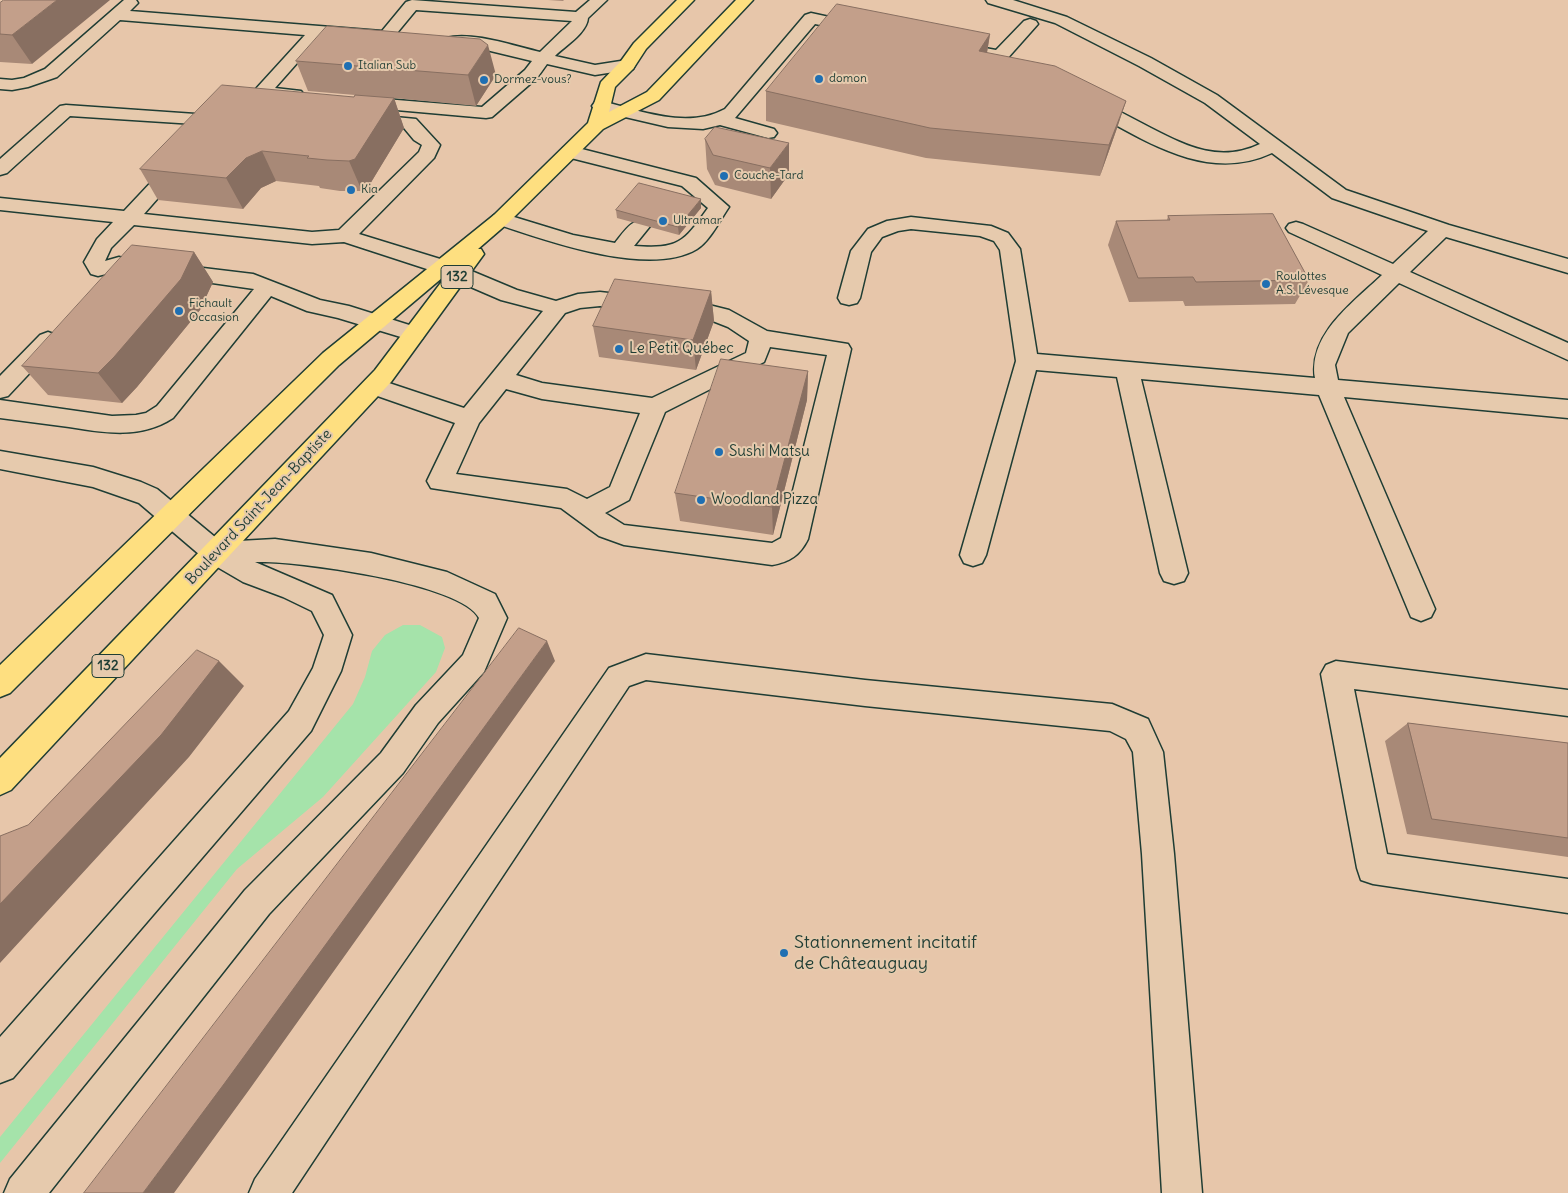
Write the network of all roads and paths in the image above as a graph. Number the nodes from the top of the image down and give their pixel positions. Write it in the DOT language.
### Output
graph roads {
  1 [pos="133,0"];
  2 [pos="501,0"];
  3 [pos="599,0"];
  4 [pos="686,0"];
  5 [pos="745,0"];
  6 [pos="994,0"];
  7 [pos="116,15"];
  8 [pos="580,17"];
  9 [pos="1030,24"];
  10 [pos="318,31"];
  11 [pos="880,32"];
  12 [pos="345,33"];
  13 [pos="386,36"];
  14 [pos="404,38"];
  15 [pos="432,40"];
  16 [pos="333,46"];
  17 [pos="948,46"];
  18 [pos="1000,56"];
  19 [pos="544,58"];
  20 [pos="1016,64"];
  21 [pos="627,65"];
  22 [pos="0,84"];
  23 [pos="1072,94"];
  24 [pos="311,97"];
  25 [pos="369,102"];
  26 [pos="601,106"];
  27 [pos="272,111"];
  28 [pos="622,111"];
  29 [pos="292,113"];
  30 [pos="351,118"];
  31 [pos="723,120"];
  32 [pos="597,125"];
  33 [pos="768,133"];
  34 [pos="1272,146"];
  35 [pos="570,152"];
  36 [pos="0,169"];
  37 [pos="680,180"];
  38 [pos="665,198"];
  39 [pos="0,204"];
  40 [pos="129,218"];
  41 [pos="501,219"];
  42 [pos="642,225"];
  43 [pos="1296,228"];
  44 [pos="1442,229"];
  45 [pos="345,236"];
  46 [pos="620,250"];
  47 [pos="135,266"];
  48 [pos="1568,266"];
  49 [pos="451,270"];
  50 [pos="1397,274"];
  51 [pos="267,288"];
  52 [pos="93,292"];
  53 [pos="849,298"];
  54 [pos="557,308"];
  55 [pos="375,322"];
  56 [pos="60,327"];
  57 [pos="414,334"];
  58 [pos="762,338"];
  59 [pos="1568,352"];
  60 [pos="1027,361"];
  61 [pos="1127,370"];
  62 [pos="501,379"];
  63 [pos="374,386"];
  64 [pos="1328,388"];
  65 [pos="0,390"];
  66 [pos="655,407"];
  67 [pos="0,409"];
  68 [pos="1568,409"];
  69 [pos="470,418"];
  70 [pos="0,460"];
  71 [pos="585,510"];
  72 [pos="172,515"];
  73 [pos="216,553"];
  74 [pos="973,555"];
  75 [pos="1174,573"];
  76 [pos="1421,609"];
  77 [pos="0,684"];
  78 [pos="1568,703"];
  79 [pos="0,780"];
  80 [pos="1568,896"];
  81 [pos="0,1065"];
  82 [pos="24,1193"];
  83 [pos="269,1193"];
  84 [pos="1182,1193"];
  1 -- 7 [label="street"];
  2 -- 3 [label="street"];
  3 -- 8 [label="street"];
  4 -- 21 [label="highway"];
  5 -- 28 [label="highway, Boulevard Saint-Jean-Baptiste / 132"];
  6 -- 34 [label="street"];
  7 -- 10 [label="street"];
  7 -- 22 [label="street"];
  8 -- 13 [label="street"];
  8 -- 19 [label="street"];
  9 -- 18 [label="street"];
  10 -- 12 [label="street"];
  10 -- 24 [label="street"];
  11 -- 31 [label="street"];
  12 -- 13 [label="street"];
  12 -- 16 [label="street"];
  13 -- 14 [label="street"];
  15 -- 19 [label="street"];
  17 -- 18 [label="street"];
  18 -- 20 [label="street"];
  19 -- 21 [label="street"];
  19 -- 25 [label="street"];
  21 -- 26 [label="highway"];
  23 -- 34 [label="street"];
  26 -- 28 [label="street"];
  26 -- 32 [label="highway"];
  27 -- 29 [label="street"];
  28 -- 31 [label="street"];
  28 -- 32 [label="highway, Boulevard Saint-Jean-Baptiste / 132"];
  30 -- 45 [label="street"];
  31 -- 33 [label="street"];
  32 -- 35 [label="highway, Boulevard Saint-Jean-Baptiste / 132"];
  34 -- 44 [label="street"];
  35 -- 37 [label="street"];
  35 -- 41 [label="highway, Boulevard Saint-Jean-Baptiste / 132"];
  36 -- 40 [label="street"];
  37 -- 38 [label="street"];
  37 -- 46 [label="street"];
  39 -- 40 [label="street"];
  40 -- 45 [label="street"];
  40 -- 47 [label="street"];
  41 -- 46 [label="street"];
  41 -- 49 [label="highway, Boulevard Saint-Jean-Baptiste / 132"];
  42 -- 46 [label="street"];
  43 -- 50 [label="street"];
  44 -- 48 [label="street"];
  44 -- 50 [label="street"];
  45 -- 49 [label="street"];
  47 -- 51 [label="street"];
  47 -- 52 [label="street"];
  49 -- 54 [label="street"];
  49 -- 55 [label="highway, Boulevard Saint-Jean-Baptiste / 132"];
  49 -- 57 [label="highway, Boulevard Saint-Jean-Baptiste / 132"];
  50 -- 59 [label="street"];
  50 -- 64 [label="street"];
  51 -- 55 [label="street"];
  51 -- 67 [label="street"];
  53 -- 60 [label="street"];
  54 -- 58 [label="street"];
  54 -- 62 [label="street"];
  55 -- 57 [label="street"];
  55 -- 72 [label="highway, Boulevard Saint-Jean-Baptiste / 132"];
  56 -- 65 [label="street"];
  57 -- 63 [label="highway, Boulevard Saint-Jean-Baptiste / 132"];
  58 -- 66 [label="street"];
  58 -- 71 [label="street"];
  60 -- 61 [label="street"];
  60 -- 74 [label="street"];
  61 -- 64 [label="street"];
  61 -- 75 [label="street"];
  62 -- 66 [label="street"];
  62 -- 69 [label="street"];
  63 -- 69 [label="street"];
  63 -- 73 [label="highway, Boulevard Saint-Jean-Baptiste / 132"];
  64 -- 68 [label="street"];
  64 -- 76 [label="street"];
  66 -- 71 [label="street"];
  69 -- 71 [label="street"];
  70 -- 72 [label="street"];
  72 -- 73 [label="street"];
  72 -- 77 [label="highway, Boulevard Saint-Jean-Baptiste / 132"];
  73 -- 79 [label="highway, Boulevard Saint-Jean-Baptiste / 132"];
  73 -- 81 [label="street"];
  73 -- 82 [label="street"];
  78 -- 80 [label="street"];
  83 -- 84 [label="street"];
}
